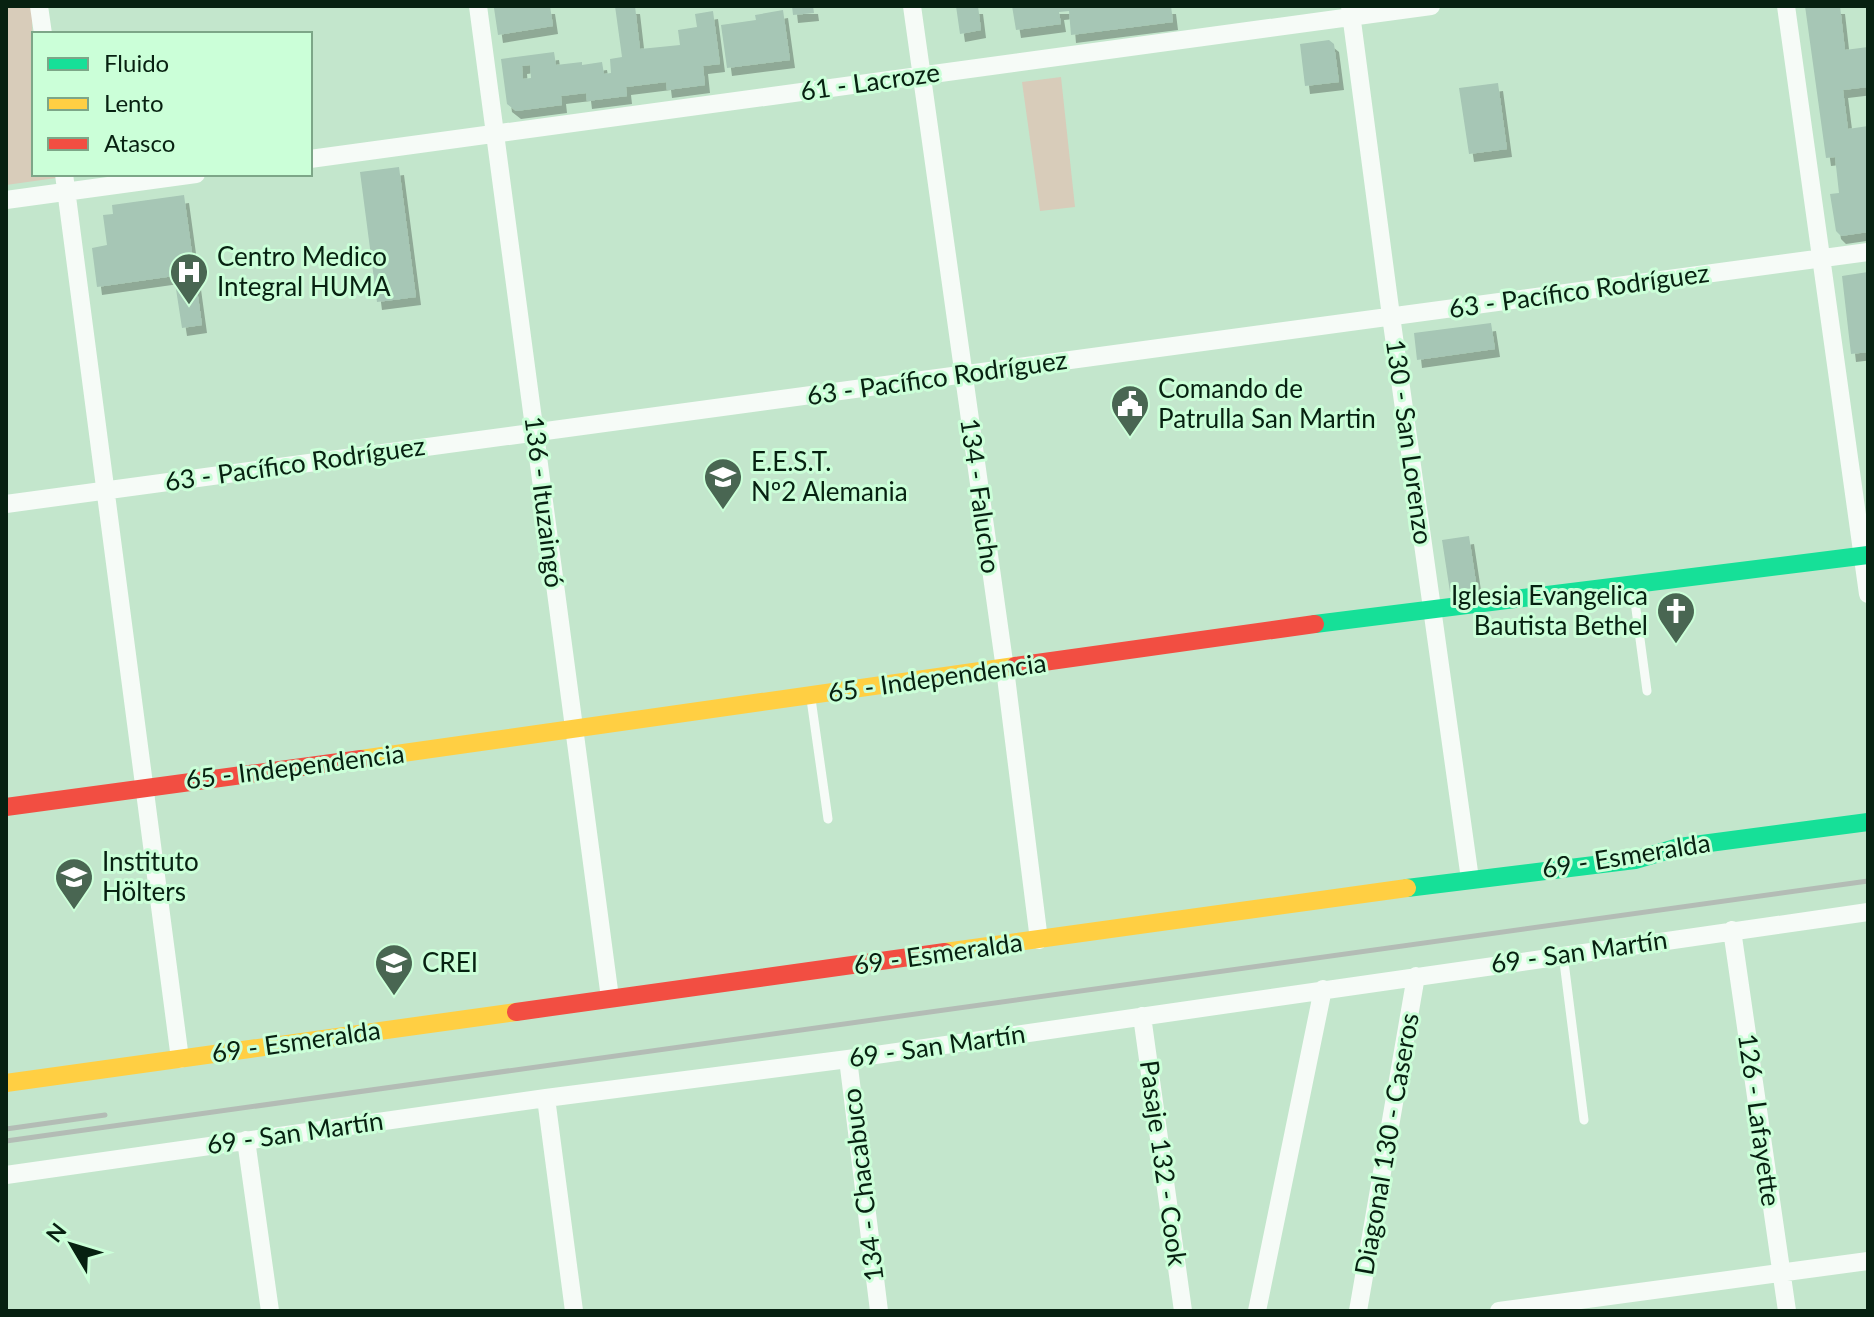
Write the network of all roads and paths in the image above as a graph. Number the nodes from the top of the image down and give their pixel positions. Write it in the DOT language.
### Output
graph roads {
  1 [pos="39,6"];
  2 [pos="478,6"];
  3 [pos="912,6"];
  4 [pos="1431,6"];
  5 [pos="1786,6"];
  6 [pos="1351,12"];
  7 [pos="43,32"];
  8 [pos="921,75"];
  9 [pos="495,134"];
  10 [pos="312,159"];
  11 [pos="167,176"];
  12 [pos="65,183"];
  13 [pos="6,200"];
  14 [pos="1868,252"];
  15 [pos="1821,258"];
  16 [pos="1391,316"];
  17 [pos="962,375"];
  18 [pos="535,430"];
  19 [pos="104,491"];
  20 [pos="6,504"];
  21 [pos="1866,555"];
  22 [pos="1632,584"];
  23 [pos="1868,594"];
  24 [pos="1433,608"];
  25 [pos="1005,669"];
  26 [pos="1647,691"];
  27 [pos="810,695"];
  28 [pos="574,731"];
  29 [pos="144,787"];
  30 [pos="6,807"];
  31 [pos="828,819"];
  32 [pos="1868,822"];
  33 [pos="1868,831"];
  34 [pos="1635,860"];
  35 [pos="1470,879"];
  36 [pos="1868,912"];
  37 [pos="1732,930"];
  38 [pos="1039,940"];
  39 [pos="1563,954"];
  40 [pos="1416,976"];
  41 [pos="1323,989"];
  42 [pos="610,998"];
  43 [pos="1142,1016"];
  44 [pos="180,1059"];
  45 [pos="848,1059"];
  46 [pos="6,1083"];
  47 [pos="546,1098"];
  48 [pos="1584,1120"];
  49 [pos="246,1140"];
  50 [pos="6,1175"];
  51 [pos="1868,1261"];
  52 [pos="1781,1273"];
  53 [pos="270,1311"];
  54 [pos="574,1311"];
  55 [pos="879,1311"];
  56 [pos="1183,1311"];
  57 [pos="1257,1311"];
  58 [pos="1358,1311"];
  59 [pos="1499,1311"];
  60 [pos="1787,1311"];
  1 -- 7 [label="street"];
  2 -- 9 [label="street, 136 - Ituzaingó"];
  3 -- 8 [label="street, 134 - Falucho"];
  4 -- 6 [label="street, 61 - Lacroze"];
  5 -- 15 [label="street"];
  6 -- 8 [label="street, 61 - Lacroze"];
  6 -- 16 [label="street, 130 - San Lorenzo"];
  8 -- 9 [label="street, 61 - Lacroze"];
  8 -- 17 [label="street, 134 - Falucho"];
  9 -- 10 [label="street, 61 - Lacroze"];
  9 -- 18 [label="street, 136 - Ituzaingó"];
  11 -- 12 [label="street"];
  12 -- 13 [label="street"];
  12 -- 19 [label="street"];
  14 -- 15 [label="street, 63 - Pacífico Rodríguez"];
  15 -- 16 [label="street, 63 - Pacífico Rodríguez"];
  15 -- 21 [label="street"];
  16 -- 17 [label="street, 63 - Pacífico Rodríguez"];
  16 -- 24 [label="street, 130 - San Lorenzo"];
  17 -- 18 [label="street, 63 - Pacífico Rodríguez"];
  17 -- 25 [label="street, 134 - Falucho"];
  18 -- 19 [label="street, 63 - Pacífico Rodríguez"];
  18 -- 28 [label="street, 136 - Ituzaingó"];
  19 -- 20 [label="street, 63 - Pacífico Rodríguez"];
  19 -- 29 [label="street"];
  21 -- 22 [label="street, 65 - Independencia"];
  21 -- 23 [label="street"];
  22 -- 24 [label="street, 65 - Independencia"];
  22 -- 26 [label="lane"];
  24 -- 25 [label="street, 65 - Independencia"];
  24 -- 35 [label="street, 130 - San Lorenzo"];
  25 -- 27 [label="street, 65 - Independencia"];
  25 -- 38 [label="street, 134 - Falucho"];
  27 -- 28 [label="street, 65 - Independencia"];
  27 -- 31 [label="lane"];
  28 -- 29 [label="street, 65 - Independencia"];
  28 -- 42 [label="street, 136 - Ituzaingó"];
  29 -- 30 [label="street, 65 - Independencia"];
  29 -- 44 [label="street"];
  32 -- 34 [label="street, 69 - Esmeralda"];
  33 -- 34 [label="street"];
  34 -- 35 [label="street, 69 - Esmeralda"];
  35 -- 38 [label="street, 69 - Esmeralda"];
  36 -- 37 [label="street, 69 - San Martín"];
  37 -- 39 [label="street, 69 - San Martín"];
  37 -- 52 [label="street, 126 - Lafayette"];
  38 -- 42 [label="street, 69 - Esmeralda"];
  39 -- 40 [label="street, 69 - San Martín"];
  39 -- 48 [label="lane"];
  40 -- 41 [label="street, 69 - San Martín"];
  40 -- 58 [label="street, Diagonal 130 - Caseros"];
  41 -- 43 [label="street, 69 - San Martín"];
  41 -- 57 [label="street"];
  42 -- 44 [label="street, 69 - Esmeralda"];
  43 -- 45 [label="street, 69 - San Martín"];
  43 -- 56 [label="street, Pasaje 132 - Cook"];
  44 -- 46 [label="street, 69 - Esmeralda"];
  45 -- 47 [label="street, 69 - San Martín"];
  45 -- 55 [label="street, 134 - Chacabuco"];
  47 -- 49 [label="street, 69 - San Martín"];
  47 -- 54 [label="street"];
  49 -- 50 [label="street, 69 - San Martín"];
  49 -- 53 [label="street"];
  51 -- 52 [label="street"];
  52 -- 59 [label="street"];
  52 -- 60 [label="street, 126 - Lafayette"];
}
